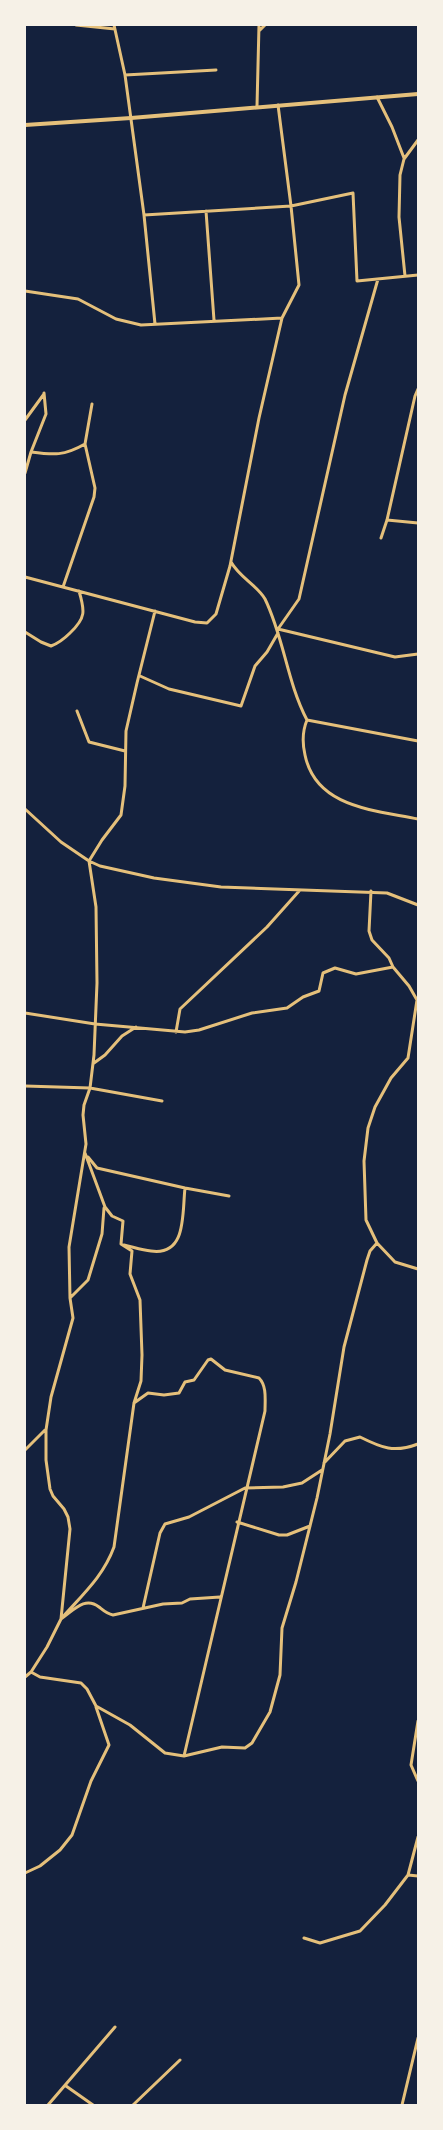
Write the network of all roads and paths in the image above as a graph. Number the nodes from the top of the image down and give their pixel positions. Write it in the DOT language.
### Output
graph roads {
  1 [pos="76,25"];
  2 [pos="258,25"];
  3 [pos="265,25"];
  4 [pos="114,27"];
  5 [pos="259,32"];
  6 [pos="216,70"];
  7 [pos="126,75"];
  8 [pos="417,95"];
  9 [pos="377,96"];
  10 [pos="278,105"];
  11 [pos="257,106"];
  12 [pos="131,118"];
  13 [pos="25,125"];
  14 [pos="418,140"];
  15 [pos="404,159"];
  16 [pos="291,206"];
  17 [pos="206,211"];
  18 [pos="144,214"];
  19 [pos="418,275"];
  20 [pos="405,276"];
  21 [pos="378,279"];
  22 [pos="25,291"];
  23 [pos="282,318"];
  24 [pos="214,320"];
  25 [pos="155,324"];
  26 [pos="418,390"];
  27 [pos="92,404"];
  28 [pos="25,420"];
  29 [pos="85,444"];
  30 [pos="31,452"];
  31 [pos="25,473"];
  32 [pos="387,520"];
  33 [pos="418,523"];
  34 [pos="381,538"];
  35 [pos="231,562"];
  36 [pos="25,577"];
  37 [pos="63,587"];
  38 [pos="79,591"];
  39 [pos="155,611"];
  40 [pos="25,632"];
  41 [pos="278,633"];
  42 [pos="418,654"];
  43 [pos="140,676"];
  44 [pos="77,711"];
  45 [pos="307,720"];
  46 [pos="418,741"];
  47 [pos="125,751"];
  48 [pos="25,809"];
  49 [pos="418,819"];
  50 [pos="89,861"];
  51 [pos="300,890"];
  52 [pos="371,892"];
  53 [pos="418,905"];
  54 [pos="393,967"];
  55 [pos="417,1000"];
  56 [pos="25,1013"];
  57 [pos="94,1024"];
  58 [pos="136,1027"];
  59 [pos="176,1032"];
  60 [pos="93,1064"];
  61 [pos="25,1086"];
  62 [pos="90,1088"];
  63 [pos="162,1101"];
  64 [pos="84,1152"];
  65 [pos="185,1188"];
  66 [pos="229,1196"];
  67 [pos="104,1207"];
  68 [pos="377,1243"];
  69 [pos="121,1244"];
  70 [pos="418,1269"];
  71 [pos="70,1298"];
  72 [pos="134,1403"];
  73 [pos="46,1430"];
  74 [pos="418,1444"];
  75 [pos="25,1450"];
  76 [pos="324,1463"];
  77 [pos="322,1470"];
  78 [pos="245,1488"];
  79 [pos="237,1522"];
  80 [pos="310,1526"];
  81 [pos="220,1597"];
  82 [pos="143,1608"];
  83 [pos="61,1619"];
  84 [pos="31,1672"];
  85 [pos="25,1677"];
  86 [pos="96,1706"];
  87 [pos="418,1721"];
  88 [pos="184,1756"];
  89 [pos="418,1781"];
  90 [pos="418,1837"];
  91 [pos="25,1873"];
  92 [pos="408,1875"];
  93 [pos="418,1876"];
  94 [pos="304,1938"];
  95 [pos="115,2028"];
  96 [pos="418,2038"];
  97 [pos="180,2060"];
  98 [pos="66,2086"];
  99 [pos="48,2105"];
  100 [pos="93,2105"];
  101 [pos="133,2105"];
  102 [pos="402,2105"];
  1 -- 4 [label="street"];
  2 -- 5 [label="street"];
  3 -- 5 [label="street"];
  4 -- 7 [label="street"];
  5 -- 11 [label="street"];
  6 -- 7 [label="street"];
  7 -- 12 [label="street"];
  8 -- 9 [label="street"];
  9 -- 10 [label="street"];
  9 -- 15 [label="street"];
  10 -- 11 [label="street"];
  10 -- 16 [label="street"];
  11 -- 12 [label="street"];
  12 -- 13 [label="street"];
  12 -- 18 [label="street"];
  14 -- 15 [label="street"];
  15 -- 20 [label="street"];
  16 -- 17 [label="street"];
  16 -- 21 [label="street"];
  16 -- 23 [label="street"];
  17 -- 18 [label="street"];
  17 -- 24 [label="street"];
  18 -- 25 [label="street"];
  19 -- 20 [label="street"];
  20 -- 21 [label="street"];
  21 -- 42 [label="street"];
  22 -- 25 [label="street"];
  23 -- 24 [label="street"];
  23 -- 35 [label="street"];
  24 -- 25 [label="street"];
  26 -- 32 [label="street"];
  27 -- 29 [label="street"];
  28 -- 30 [label="street"];
  29 -- 30 [label="street"];
  29 -- 37 [label="street"];
  30 -- 31 [label="street"];
  32 -- 33 [label="street"];
  32 -- 34 [label="street"];
  35 -- 39 [label="street"];
  35 -- 41 [label="street"];
  36 -- 37 [label="street"];
  37 -- 38 [label="street"];
  38 -- 39 [label="street"];
  38 -- 40 [label="street"];
  39 -- 43 [label="street"];
  41 -- 43 [label="street"];
  41 -- 45 [label="street"];
  43 -- 47 [label="street"];
  44 -- 47 [label="street"];
  45 -- 46 [label="street"];
  45 -- 49 [label="street"];
  47 -- 50 [label="street"];
  48 -- 50 [label="street"];
  50 -- 51 [label="street"];
  50 -- 57 [label="street"];
  51 -- 52 [label="street"];
  51 -- 59 [label="street"];
  52 -- 53 [label="street"];
  52 -- 54 [label="street"];
  54 -- 55 [label="street"];
  54 -- 59 [label="street"];
  55 -- 68 [label="street"];
  56 -- 57 [label="street"];
  57 -- 58 [label="street"];
  57 -- 60 [label="street"];
  58 -- 59 [label="street"];
  58 -- 60 [label="street"];
  60 -- 62 [label="street"];
  61 -- 62 [label="street"];
  62 -- 63 [label="street"];
  62 -- 64 [label="street"];
  64 -- 65 [label="street"];
  64 -- 67 [label="street"];
  64 -- 71 [label="street"];
  65 -- 66 [label="street"];
  65 -- 69 [label="street"];
  67 -- 69 [label="street"];
  67 -- 71 [label="street"];
  68 -- 70 [label="street"];
  68 -- 76 [label="street"];
  69 -- 72 [label="street"];
  71 -- 73 [label="street"];
  72 -- 78 [label="street"];
  72 -- 83 [label="street"];
  73 -- 75 [label="street"];
  73 -- 83 [label="street"];
  74 -- 76 [label="street"];
  76 -- 77 [label="street"];
  77 -- 78 [label="street"];
  77 -- 80 [label="street"];
  78 -- 79 [label="street"];
  78 -- 82 [label="street"];
  79 -- 80 [label="street"];
  79 -- 81 [label="street"];
  80 -- 88 [label="street"];
  81 -- 82 [label="street"];
  81 -- 88 [label="street"];
  82 -- 83 [label="street"];
  83 -- 84 [label="street"];
  84 -- 85 [label="street"];
  84 -- 86 [label="street"];
  86 -- 88 [label="street"];
  86 -- 91 [label="street"];
  87 -- 89 [label="street"];
  90 -- 92 [label="street"];
  92 -- 93 [label="street"];
  92 -- 94 [label="street"];
  95 -- 98 [label="street"];
  96 -- 102 [label="street"];
  97 -- 101 [label="street"];
  98 -- 99 [label="street"];
  98 -- 100 [label="street"];
}
